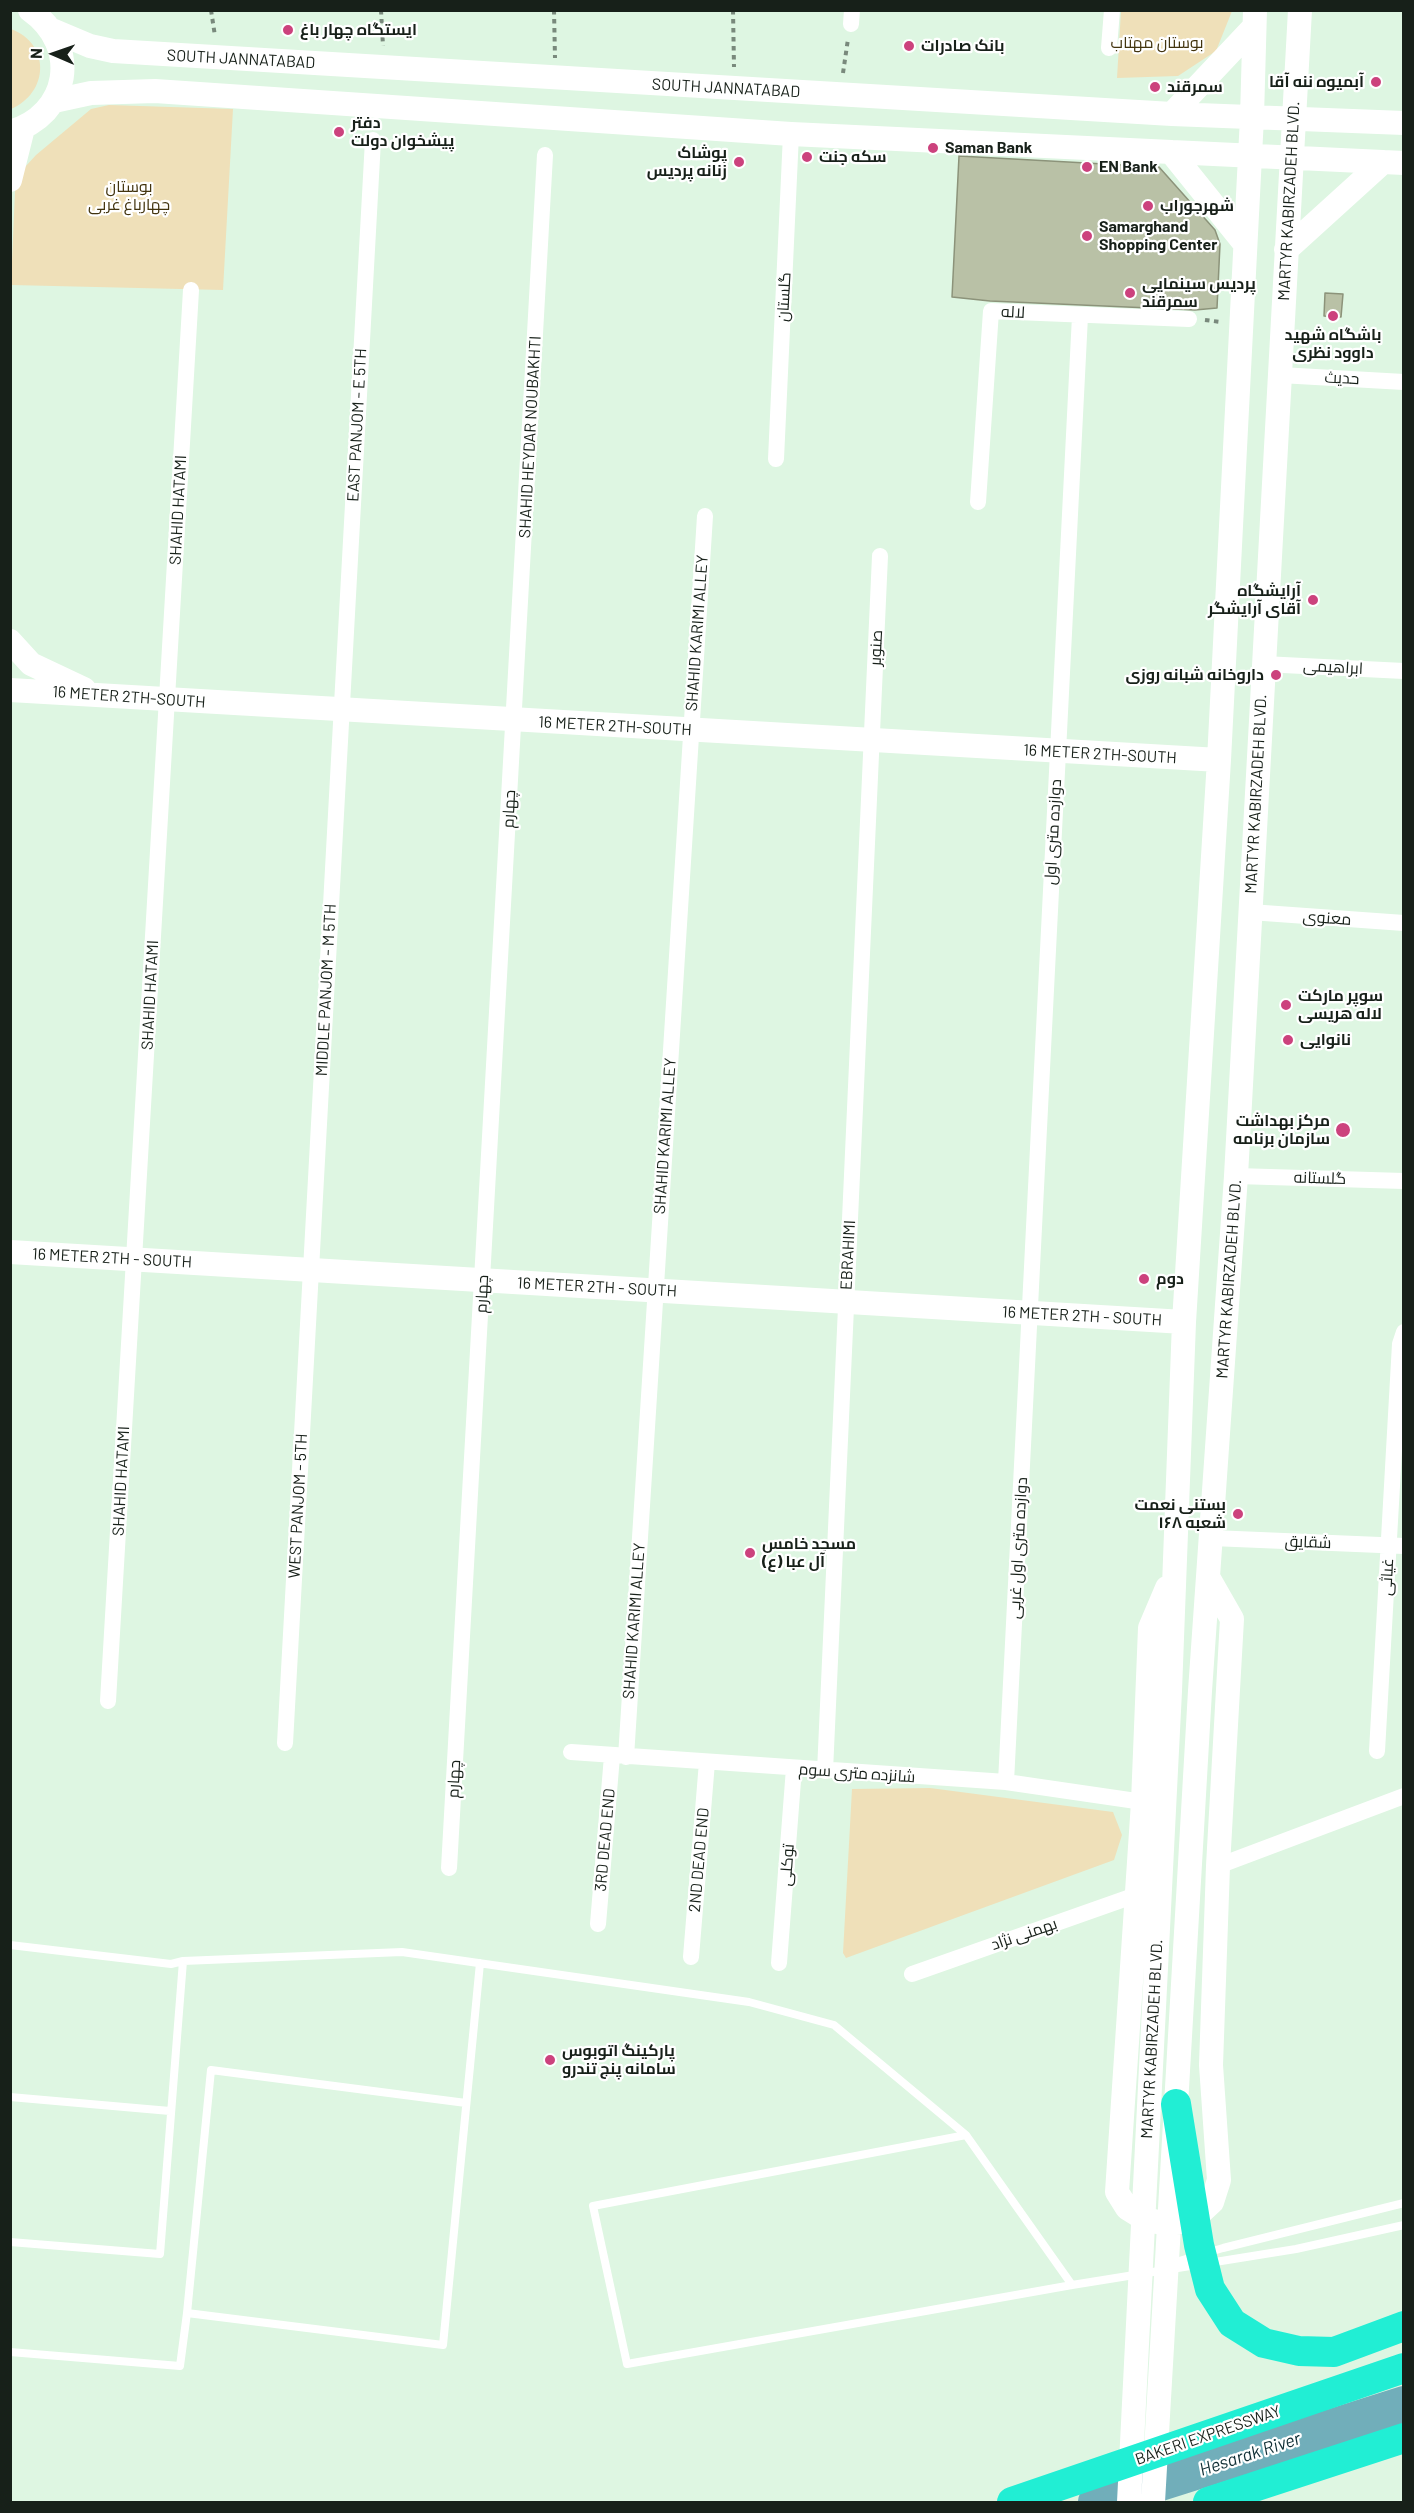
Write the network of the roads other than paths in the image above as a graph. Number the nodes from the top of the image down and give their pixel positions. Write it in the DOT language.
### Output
graph roads {
  1 [pos="30,10"];
  2 [pos="1112,10"];
  3 [pos="1300,10"];
  4 [pos="1255,19"];
  5 [pos="52,30"];
  6 [pos="1109,48"];
  7 [pos="54,101"];
  8 [pos="1172,114"];
  9 [pos="1252,117"];
  10 [pos="1294,118"];
  11 [pos="1404,123"];
  12 [pos="17,130"];
  13 [pos="791,134"];
  14 [pos="373,140"];
  15 [pos="1171,152"];
  16 [pos="545,155"];
  17 [pos="1250,156"];
  18 [pos="1293,157"];
  19 [pos="1393,162"];
  20 [pos="10,180"];
  21 [pos="1245,244"];
  22 [pos="1286,250"];
  23 [pos="191,290"];
  24 [pos="1080,316"];
  25 [pos="1189,319"];
  26 [pos="1280,375"];
  27 [pos="1404,382"];
  28 [pos="776,459"];
  29 [pos="978,502"];
  30 [pos="705,516"];
  31 [pos="880,556"];
  32 [pos="10,641"];
  33 [pos="1263,664"];
  34 [pos="1404,671"];
  35 [pos="10,690"];
  36 [pos="94,694"];
  37 [pos="167,700"];
  38 [pos="342,710"];
  39 [pos="514,720"];
  40 [pos="691,730"];
  41 [pos="872,740"];
  42 [pos="1057,751"];
  43 [pos="1219,760"];
  44 [pos="1250,912"];
  45 [pos="1404,923"];
  46 [pos="1236,1176"];
  47 [pos="1404,1181"];
  48 [pos="10,1252"];
  49 [pos="134,1259"];
  50 [pos="311,1270"];
  51 [pos="482,1280"];
  52 [pos="655,1290"];
  53 [pos="846,1302"];
  54 [pos="1029,1313"];
  55 [pos="1184,1322"];
  56 [pos="1404,1332"];
  57 [pos="1212,1538"];
  58 [pos="1396,1546"];
  59 [pos="1173,1575"];
  60 [pos="1208,1577"];
  61 [pos="108,1701"];
  62 [pos="285,1743"];
  63 [pos="1377,1751"];
  64 [pos="571,1752"];
  65 [pos="619,1757"];
  66 [pos="707,1762"];
  67 [pos="794,1768"];
  68 [pos="825,1771"];
  69 [pos="1006,1782"];
  70 [pos="1404,1796"];
  71 [pos="1143,1803"];
  72 [pos="1218,1866"];
  73 [pos="449,1868"];
  74 [pos="1136,1895"];
  75 [pos="598,1924"];
  76 [pos="10,1945"];
  77 [pos="691,1957"];
  78 [pos="183,1961"];
  79 [pos="779,1962"];
  80 [pos="480,1963"];
  81 [pos="912,1974"];
  82 [pos="10,2097"];
  83 [pos="466,2103"];
  84 [pos="1176,2104"];
  85 [pos="170,2111"];
  86 [pos="966,2135"];
  87 [pos="1404,2203"];
  88 [pos="1404,2225"];
  89 [pos="10,2242"];
  90 [pos="1125,2277"];
  91 [pos="1072,2285"];
  92 [pos="187,2313"];
  93 [pos="1404,2326"];
  94 [pos="10,2352"];
  95 [pos="1404,2368"];
  96 [pos="1404,2438"];
  97 [pos="1309,2471"];
  98 [pos="1012,2502"];
  99 [pos="1129,2502"];
  100 [pos="1153,2502"];
  101 [pos="1208,2502"];
  102 [pos="1270,2502"];
  1 -- 5 [label="main road"];
  2 -- 6 [label="street"];
  3 -- 10 [label="main road, MARTYR KABIRZADEH BLVD."];
  4 -- 8 [label="main road"];
  4 -- 9 [label="main road, MARTYR KABIRZADEH BLVD."];
  5 -- 7 [label="main road"];
  5 -- 8 [label="main road, SOUTH JANNATABAD"];
  7 -- 12 [label="main road"];
  7 -- 13 [label="main road"];
  8 -- 9 [label="main road, SOUTH JANNATABAD"];
  9 -- 10 [label="main road, SOUTH JANNATABAD"];
  9 -- 17 [label="main road, MARTYR KABIRZADEH BLVD."];
  10 -- 11 [label="main road, SOUTH JANNATABAD"];
  10 -- 18 [label="main road, MARTYR KABIRZADEH BLVD."];
  12 -- 20 [label="main road"];
  13 -- 15 [label="main road"];
  13 -- 28 [label="street, گلستان"];
  14 -- 38 [label="street, EAST PANJOM - E 5TH"];
  15 -- 17 [label="main road"];
  15 -- 21 [label="main road"];
  16 -- 39 [label="street, SHAHID HEYDAR NOUBAKHTI"];
  17 -- 18 [label="main road"];
  17 -- 21 [label="main road, MARTYR KABIRZADEH BLVD."];
  18 -- 19 [label="main road"];
  18 -- 22 [label="main road, MARTYR KABIRZADEH BLVD."];
  19 -- 22 [label="main road"];
  21 -- 43 [label="main road, MARTYR KABIRZADEH BLVD."];
  22 -- 26 [label="main road, MARTYR KABIRZADEH BLVD."];
  23 -- 37 [label="street, SHAHID HATAMI"];
  24 -- 25 [label="street, لاله"];
  24 -- 29 [label="street, لاله"];
  24 -- 42 [label="street, دوازده متری اول"];
  26 -- 27 [label="street, حدیث"];
  26 -- 33 [label="main road, MARTYR KABIRZADEH BLVD."];
  30 -- 40 [label="street, SHAHID KARIMI ALLEY"];
  31 -- 41 [label="street, صنوبر"];
  32 -- 36 [label="main road"];
  33 -- 34 [label="street, ابراهیمی"];
  33 -- 44 [label="main road, MARTYR KABIRZADEH BLVD."];
  35 -- 36 [label="main road, 16 METER 2TH-SOUTH"];
  36 -- 37 [label="main road, 16 METER 2TH-SOUTH"];
  37 -- 38 [label="main road, 16 METER 2TH-SOUTH"];
  37 -- 49 [label="street, SHAHID HATAMI"];
  38 -- 39 [label="main road, 16 METER 2TH-SOUTH"];
  38 -- 50 [label="street, MIDDLE PANJOM - M 5TH"];
  39 -- 40 [label="main road, 16 METER 2TH-SOUTH"];
  39 -- 51 [label="street, چهارم"];
  40 -- 41 [label="main road, 16 METER 2TH-SOUTH"];
  40 -- 52 [label="street, SHAHID KARIMI ALLEY"];
  41 -- 42 [label="main road, 16 METER 2TH-SOUTH"];
  41 -- 53 [label="street, EBRAHIMI"];
  42 -- 43 [label="main road, 16 METER 2TH-SOUTH"];
  42 -- 54 [label="street, دوازده متری اول"];
  43 -- 55 [label="main road, MARTYR KABIRZADEH BLVD."];
  44 -- 45 [label="street, معنوی"];
  44 -- 46 [label="main road, MARTYR KABIRZADEH BLVD."];
  46 -- 47 [label="street, گلستانه"];
  46 -- 57 [label="main road, MARTYR KABIRZADEH BLVD."];
  48 -- 49 [label="main road, 16 METER 2TH - SOUTH"];
  49 -- 50 [label="main road, 16 METER 2TH - SOUTH"];
  49 -- 61 [label="street, SHAHID HATAMI"];
  50 -- 51 [label="main road, 16 METER 2TH - SOUTH"];
  50 -- 62 [label="street, WEST PANJOM - 5TH"];
  51 -- 52 [label="main road, 16 METER 2TH - SOUTH"];
  51 -- 73 [label="street, چهارم"];
  52 -- 53 [label="main road, 16 METER 2TH - SOUTH"];
  52 -- 65 [label="street, SHAHID KARIMI ALLEY"];
  53 -- 54 [label="main road, 16 METER 2TH - SOUTH"];
  53 -- 68 [label="street, EBRAHIMI"];
  54 -- 55 [label="main road, 16 METER 2TH - SOUTH"];
  54 -- 69 [label="street, دوازده متری اول غربی"];
  55 -- 59 [label="main road, MARTYR KABIRZADEH BLVD."];
  56 -- 58 [label="street, غیاثی"];
  57 -- 58 [label="street, شقایق"];
  57 -- 60 [label="main road, MARTYR KABIRZADEH BLVD."];
  58 -- 63 [label="street, غیاثی"];
  59 -- 71 [label="main road, MARTYR KABIRZADEH BLVD."];
  59 -- 99 [label="main road, MARTYR KABIRZADEH BLVD."];
  60 -- 72 [label="main road"];
  60 -- 84 [label="main road, MARTYR KABIRZADEH BLVD."];
  64 -- 65 [label="street, شانزده متری سوم"];
  65 -- 66 [label="street, شانزده متری سوم"];
  65 -- 75 [label="street, 3RD DEAD END"];
  66 -- 67 [label="street, شانزده متری سوم"];
  66 -- 77 [label="street, 2ND DEAD END"];
  67 -- 68 [label="street, شانزده متری سوم"];
  67 -- 79 [label="street, توکلی"];
  68 -- 69 [label="street, شانزده متری سوم"];
  69 -- 71 [label="street, شانزده متری سوم"];
  70 -- 72 [label="street"];
  71 -- 74 [label="main road, MARTYR KABIRZADEH BLVD."];
  72 -- 74 [label="main road, MARTYR KABIRZADEH BLVD."];
  74 -- 81 [label="street, بهمنی نژاد"];
  76 -- 78 [label="lane"];
  78 -- 80 [label="lane"];
  78 -- 85 [label="lane"];
  80 -- 83 [label="lane"];
  80 -- 86 [label="lane"];
  82 -- 85 [label="lane"];
  83 -- 92 [label="lane"];
  83 -- 92 [label="lane"];
  84 -- 93 [label="highway"];
  84 -- 100 [label="main road, MARTYR KABIRZADEH BLVD."];
  85 -- 89 [label="lane"];
  86 -- 91 [label="lane"];
  86 -- 91 [label="lane"];
  87 -- 90 [label="lane"];
  88 -- 90 [label="lane"];
  90 -- 91 [label="lane"];
  92 -- 94 [label="lane"];
  95 -- 98 [label="highway, BAKERI EXPRESSWAY"];
  96 -- 97 [label="highway"];
  97 -- 101 [label="highway"];
  97 -- 102 [label="highway"];
}
